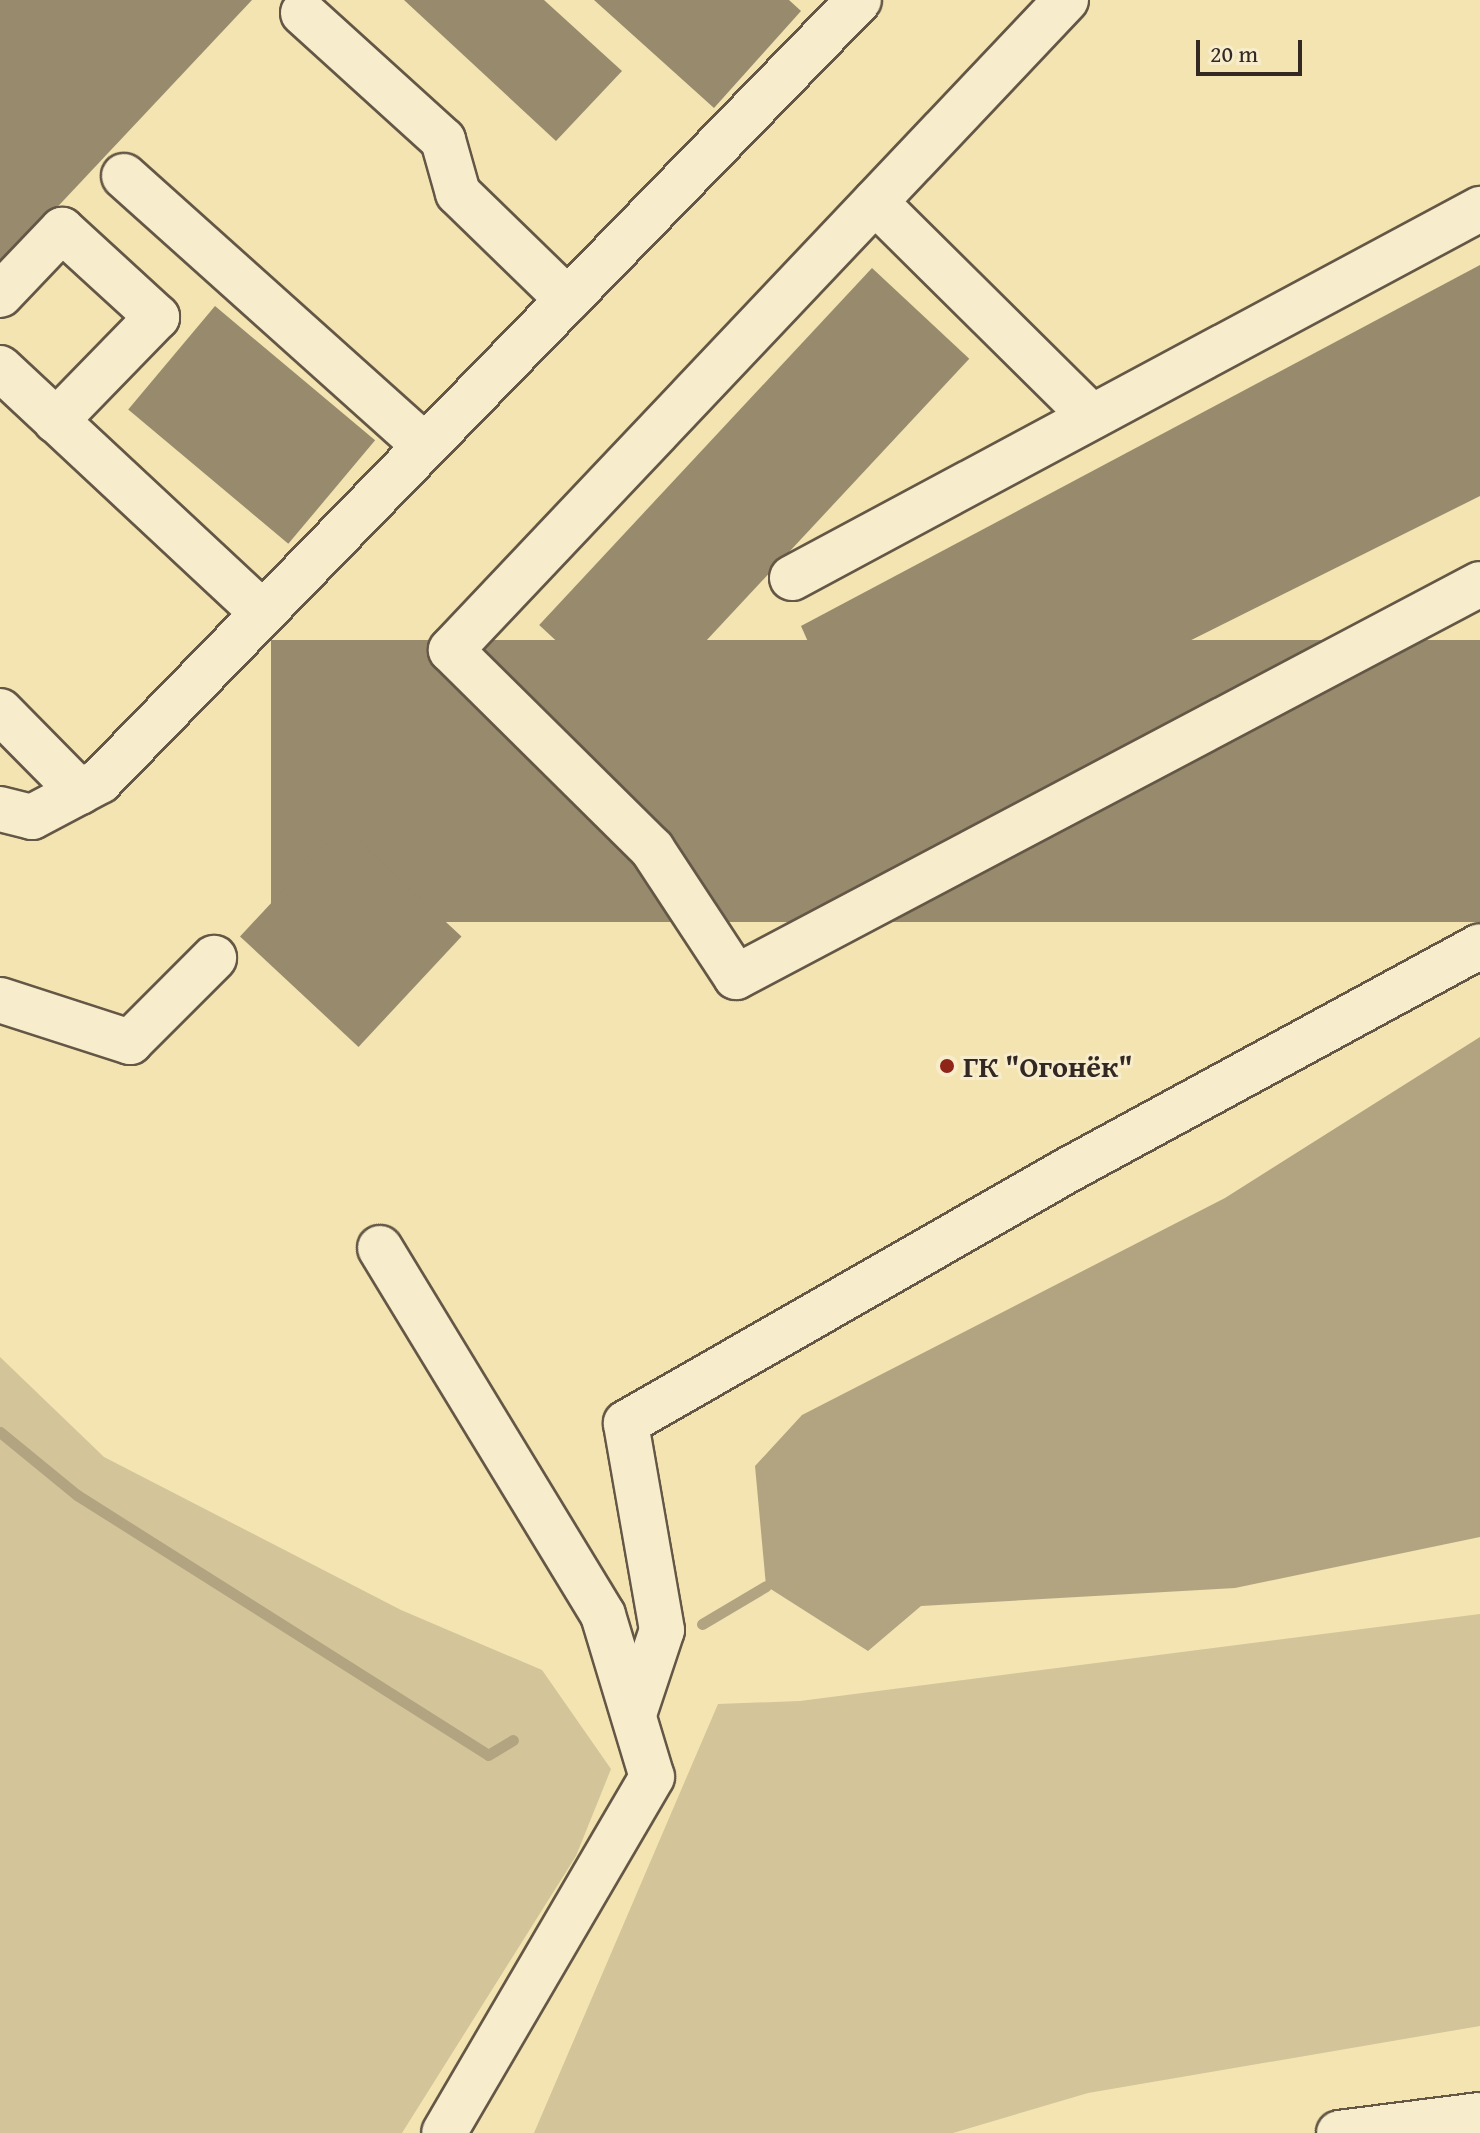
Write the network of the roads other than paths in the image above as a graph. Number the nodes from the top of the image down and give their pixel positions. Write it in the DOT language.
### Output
graph roads {
  1 [pos="859,0"];
  2 [pos="1066,0"];
  3 [pos="303,13"];
  4 [pos="124,176"];
  5 [pos="875,202"];
  6 [pos="1480,209"];
  7 [pos="0,295"];
  8 [pos="568,300"];
  9 [pos="0,368"];
  10 [pos="1092,417"];
  11 [pos="56,421"];
  12 [pos="425,446"];
  13 [pos="792,578"];
  14 [pos="1480,584"];
  15 [pos="263,613"];
  16 [pos="0,711"];
  17 [pos="80,792"];
  18 [pos="0,809"];
  19 [pos="1480,946"];
  20 [pos="214,958"];
  21 [pos="0,1000"];
  22 [pos="380,1248"];
  23 [pos="635,1711"];
  24 [pos="1480,2115"];
  25 [pos="444,2133"];
  26 [pos="1339,2133"];
  1 -- 8 [label="street"];
  2 -- 5 [label="street"];
  3 -- 8 [label="street"];
  4 -- 12 [label="street"];
  5 -- 10 [label="street"];
  5 -- 14 [label="street"];
  6 -- 10 [label="street"];
  7 -- 11 [label="street"];
  8 -- 12 [label="street"];
  9 -- 11 [label="street"];
  10 -- 13 [label="street"];
  11 -- 15 [label="street"];
  12 -- 15 [label="street"];
  15 -- 17 [label="street"];
  16 -- 17 [label="street"];
  17 -- 18 [label="street"];
  19 -- 23 [label="street"];
  20 -- 21 [label="street"];
  22 -- 23 [label="street"];
  23 -- 25 [label="street"];
  24 -- 26 [label="street"];
}
